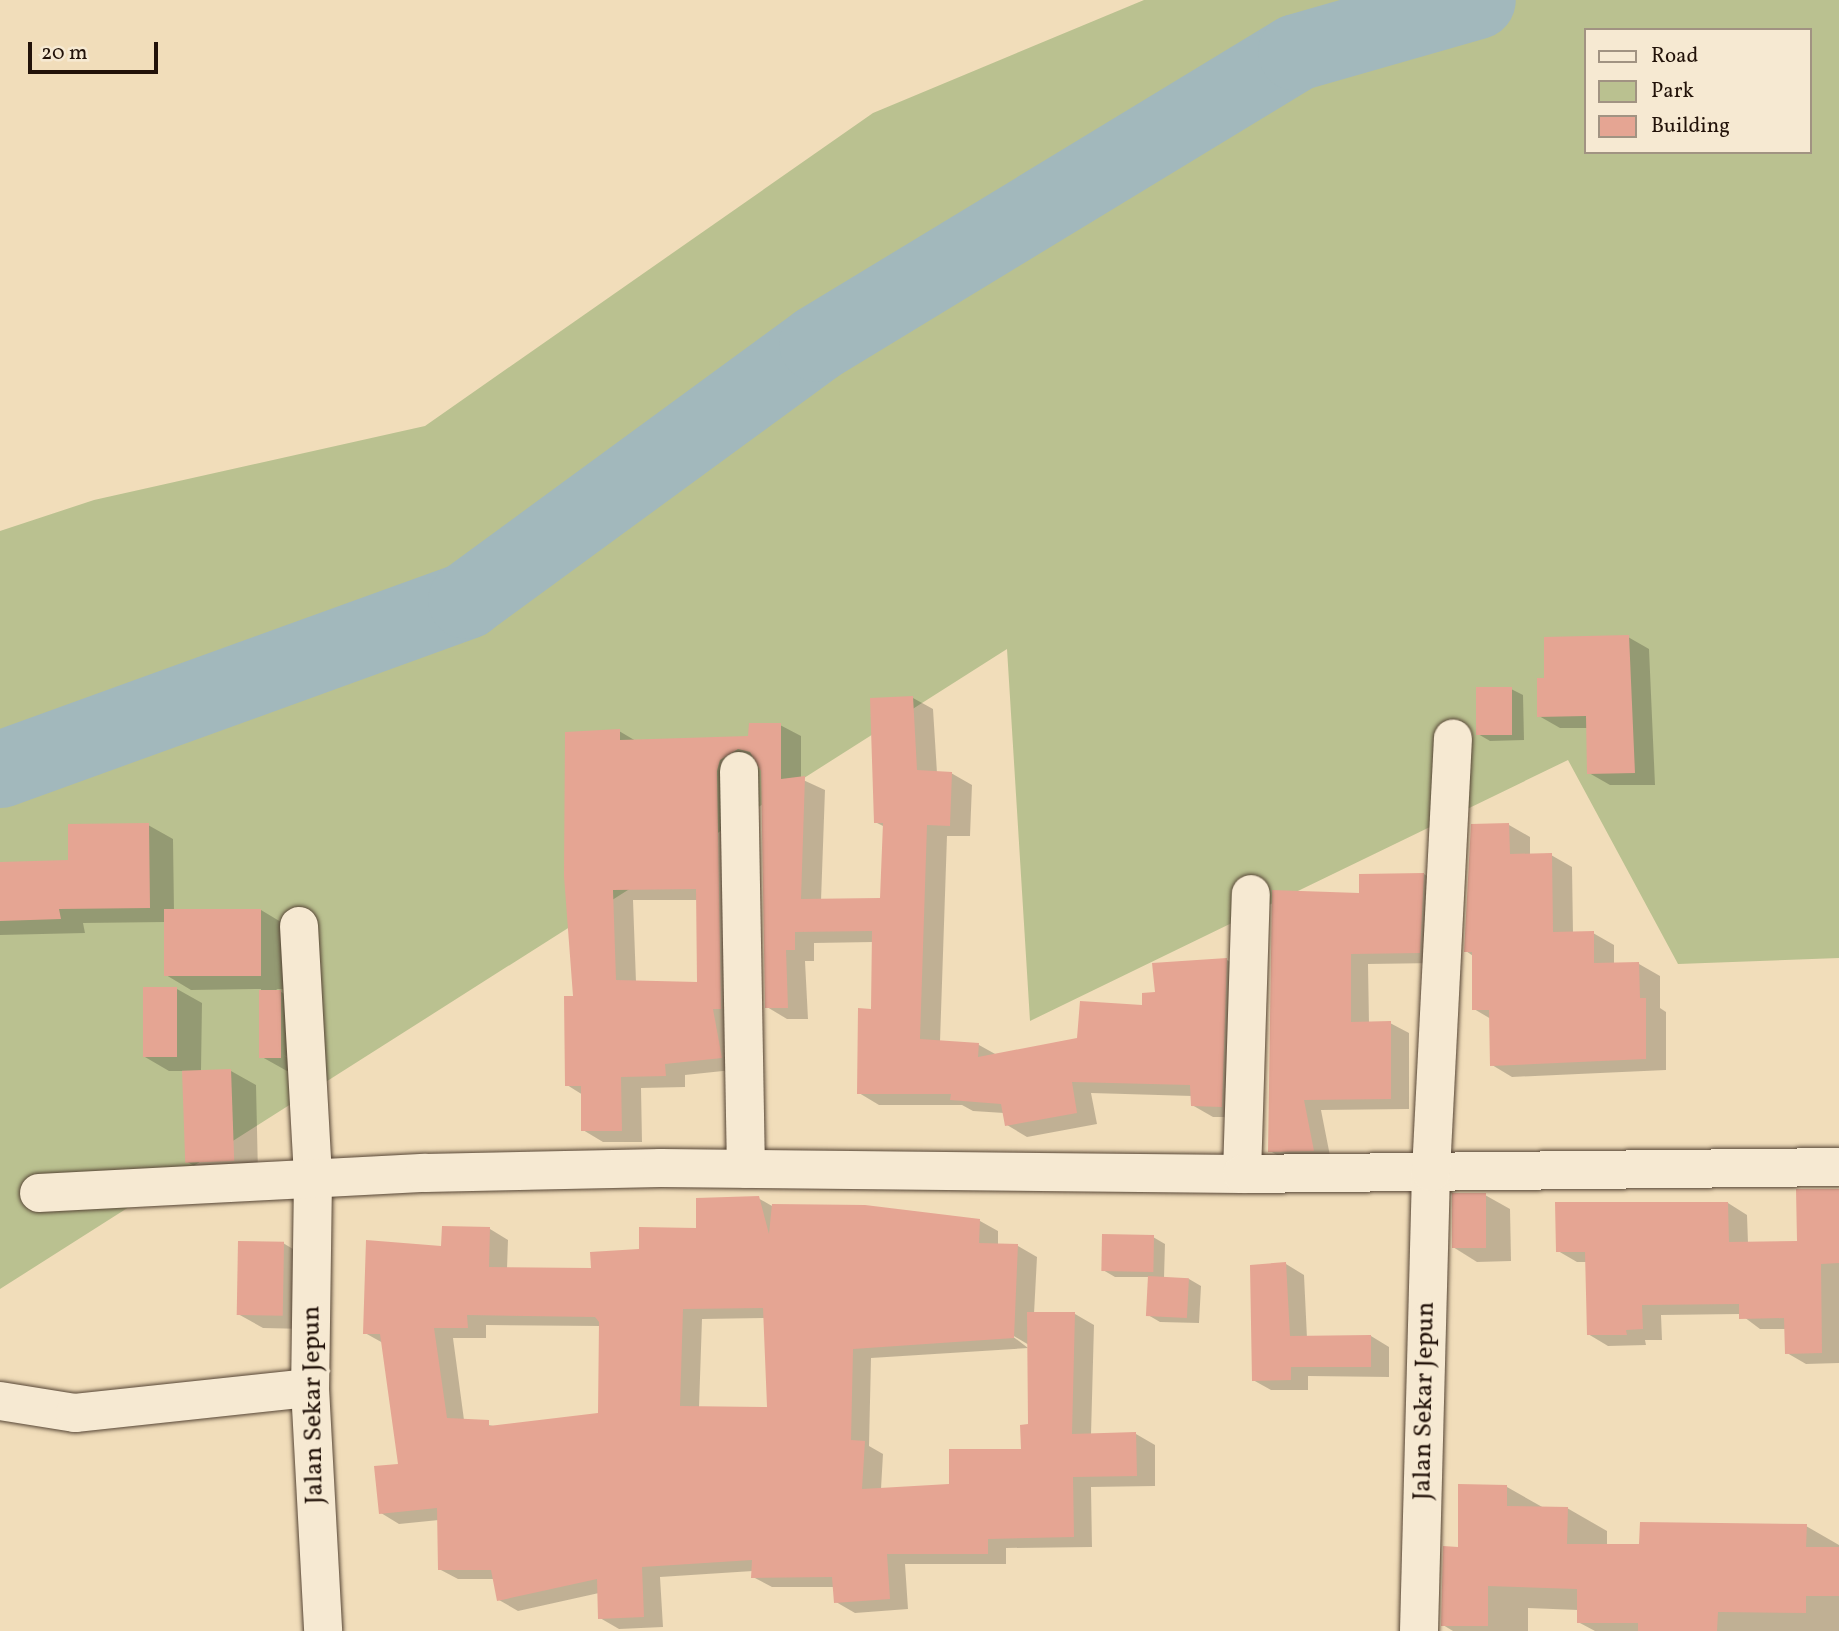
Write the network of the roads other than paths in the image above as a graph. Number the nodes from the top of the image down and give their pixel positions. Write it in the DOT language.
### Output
graph roads {
  1 [pos="1453,739"];
  2 [pos="739,771"];
  3 [pos="1251,894"];
  4 [pos="299,926"];
  5 [pos="1839,1167"];
  6 [pos="746,1169"];
  7 [pos="1430,1172"];
  8 [pos="1242,1174"];
  9 [pos="313,1179"];
  10 [pos="39,1193"];
  11 [pos="310,1388"];
  12 [pos="0,1401"];
  13 [pos="323,1631"];
  14 [pos="1419,1631"];
  1 -- 7 [label="street, Jalan Sekar Jepun"];
  2 -- 6 [label="street"];
  3 -- 8 [label="street"];
  4 -- 9 [label="street, Jalan Sekar Jepun"];
  5 -- 7 [label="street"];
  6 -- 8 [label="street"];
  6 -- 9 [label="street"];
  7 -- 8 [label="street"];
  7 -- 14 [label="street, Jalan Sekar Jepun"];
  9 -- 10 [label="street"];
  9 -- 11 [label="street, Jalan Sekar Jepun"];
  11 -- 12 [label="street"];
  11 -- 13 [label="street, Jalan Sekar Jepun"];
}
